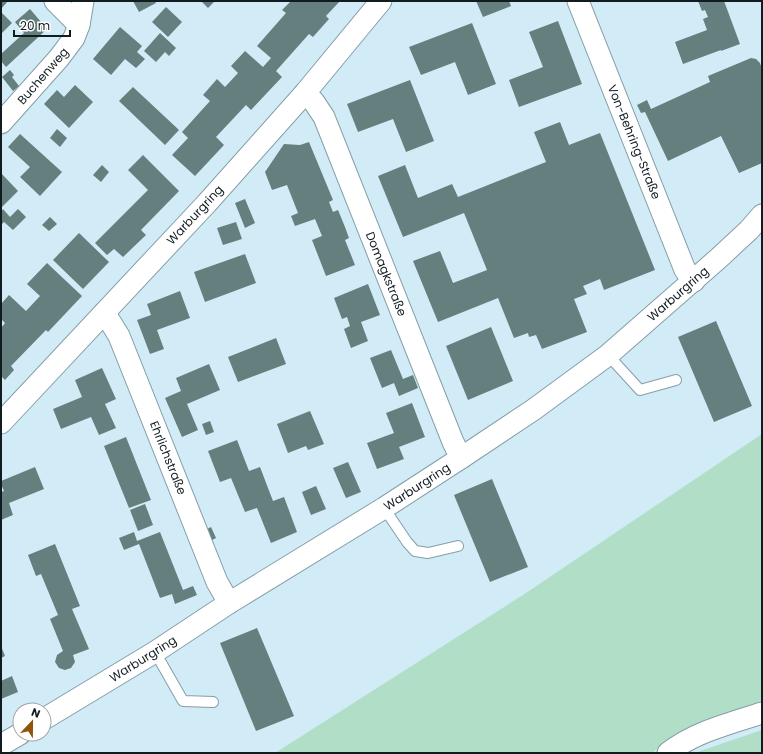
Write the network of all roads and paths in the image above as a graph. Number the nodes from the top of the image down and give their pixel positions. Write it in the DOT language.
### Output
graph roads {
  1 [pos="55,1"];
  2 [pos="83,1"];
  3 [pos="381,1"];
  4 [pos="578,1"];
  5 [pos="79,25"];
  6 [pos="304,93"];
  7 [pos="1,123"];
  8 [pos="762,215"];
  9 [pos="694,281"];
  10 [pos="104,314"];
  11 [pos="608,355"];
  12 [pos="676,380"];
  13 [pos="1,423"];
  14 [pos="461,458"];
  15 [pos="384,508"];
  16 [pos="458,546"];
  17 [pos="229,603"];
  18 [pos="155,652"];
  19 [pos="213,702"];
  20 [pos="762,713"];
  21 [pos="52,714"];
  22 [pos="12,739"];
  23 [pos="1,745"];
  24 [pos="668,753"];
  1 -- 5 [label="street"];
  2 -- 5 [label="street, Buchenweg"];
  3 -- 6 [label="street, Warburgring"];
  4 -- 9 [label="street, Von-Behring-Straße"];
  5 -- 7 [label="street, Buchenweg"];
  6 -- 10 [label="street, Warburgring"];
  6 -- 14 [label="street, Domagkstraße"];
  8 -- 9 [label="street, Warburgring"];
  9 -- 11 [label="street, Warburgring"];
  10 -- 13 [label="street, Warburgring"];
  10 -- 17 [label="street, Ehrlichstraße"];
  11 -- 12 [label="lane"];
  11 -- 14 [label="street, Warburgring"];
  14 -- 15 [label="street, Warburgring"];
  15 -- 16 [label="lane"];
  15 -- 17 [label="street, Warburgring"];
  17 -- 18 [label="street, Warburgring"];
  18 -- 19 [label="lane"];
  18 -- 21 [label="street, Warburgring"];
  20 -- 24 [label="street"];
  22 -- 23 [label="street"];
}
